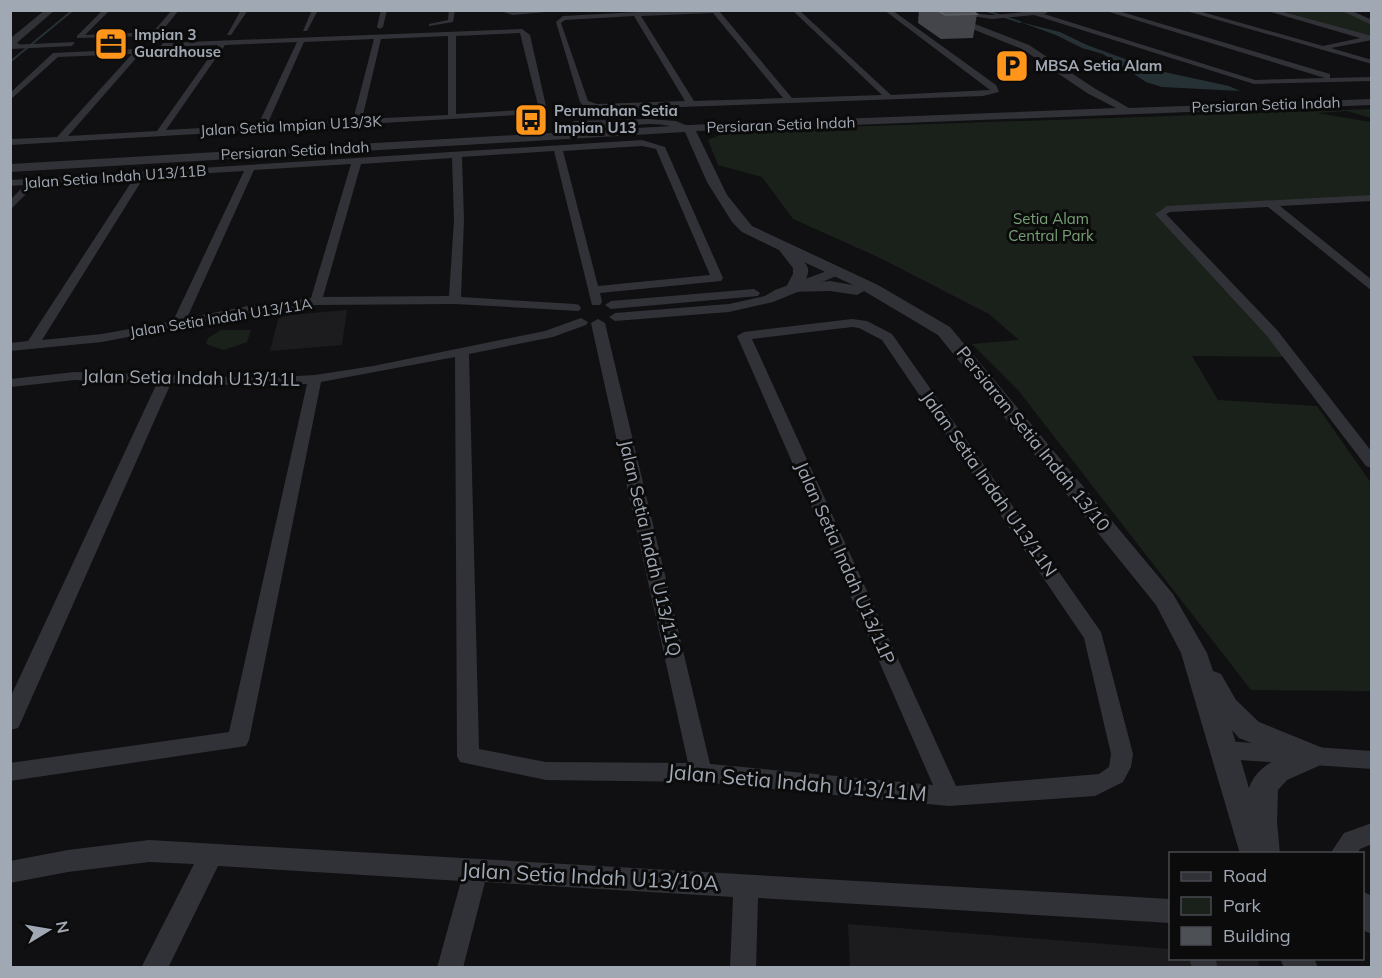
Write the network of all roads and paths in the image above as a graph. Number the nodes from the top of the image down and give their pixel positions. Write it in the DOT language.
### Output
graph roads {
  1 [pos="44,10"];
  2 [pos="51,10"];
  3 [pos="107,10"];
  4 [pos="176,10"];
  5 [pos="245,10"];
  6 [pos="315,10"];
  7 [pos="384,10"];
  8 [pos="452,10"];
  9 [pos="564,10"];
  10 [pos="732,10"];
  11 [pos="795,10"];
  12 [pos="887,10"];
  13 [pos="930,10"];
  14 [pos="1055,10"];
  15 [pos="1106,10"];
  16 [pos="1186,10"];
  17 [pos="1267,10"];
  18 [pos="1343,10"];
  19 [pos="502,11"];
  20 [pos="559,11"];
  21 [pos="714,11"];
  22 [pos="955,12"];
  23 [pos="1032,14"];
  24 [pos="636,15"];
  25 [pos="997,22"];
  26 [pos="1371,23"];
  27 [pos="425,25"];
  28 [pos="392,27"];
  29 [pos="370,28"];
  30 [pos="305,30"];
  31 [pos="316,30"];
  32 [pos="294,31"];
  33 [pos="379,31"];
  34 [pos="284,32"];
  35 [pos="452,33"];
  36 [pos="229,34"];
  37 [pos="10,36"];
  38 [pos="153,36"];
  39 [pos="301,40"];
  40 [pos="166,42"];
  41 [pos="222,44"];
  42 [pos="140,46"];
  43 [pos="1320,48"];
  44 [pos="12,49"];
  45 [pos="1371,62"];
  46 [pos="1073,65"];
  47 [pos="1371,79"];
  48 [pos="1342,80"];
  49 [pos="1102,88"];
  50 [pos="1371,92"];
  51 [pos="10,98"];
  52 [pos="890,98"];
  53 [pos="1143,99"];
  54 [pos="1158,100"];
  55 [pos="790,101"];
  56 [pos="1074,101"];
  57 [pos="1108,102"];
  58 [pos="1371,102"];
  59 [pos="691,105"];
  60 [pos="1128,106"];
  61 [pos="452,117"];
  62 [pos="357,122"];
  63 [pos="574,124"];
  64 [pos="727,127"];
  65 [pos="261,128"];
  66 [pos="689,128"];
  67 [pos="648,130"];
  68 [pos="160,133"];
  69 [pos="60,139"];
  70 [pos="10,142"];
  71 [pos="697,144"];
  72 [pos="558,148"];
  73 [pos="457,155"];
  74 [pos="10,158"];
  75 [pos="357,162"];
  76 [pos="10,168"];
  77 [pos="249,169"];
  78 [pos="141,175"];
  79 [pos="33,182"];
  80 [pos="10,183"];
  81 [pos="1371,198"];
  82 [pos="1270,203"];
  83 [pos="10,207"];
  84 [pos="781,246"];
  85 [pos="835,272"];
  86 [pos="1371,287"];
  87 [pos="786,291"];
  88 [pos="594,296"];
  89 [pos="455,300"];
  90 [pos="894,300"];
  91 [pos="316,302"];
  92 [pos="596,315"];
  93 [pos="178,323"];
  94 [pos="749,333"];
  95 [pos="32,345"];
  96 [pos="10,347"];
  97 [pos="462,352"];
  98 [pos="315,379"];
  99 [pos="165,381"];
  100 [pos="10,383"];
  101 [pos="1371,464"];
  102 [pos="1194,653"];
  103 [pos="10,722"];
  104 [pos="1225,750"];
  105 [pos="1313,756"];
  106 [pos="1371,760"];
  107 [pos="1120,769"];
  108 [pos="10,772"];
  109 [pos="701,773"];
  110 [pos="949,796"];
  111 [pos="1371,833"];
  112 [pos="1255,852"];
  113 [pos="1265,852"];
  114 [pos="1344,852"];
  115 [pos="211,855"];
  116 [pos="476,871"];
  117 [pos="10,872"];
  118 [pos="746,886"];
  119 [pos="1364,907"];
  120 [pos="1169,910"];
  121 [pos="1371,922"];
  122 [pos="154,968"];
  123 [pos="450,968"];
  124 [pos="743,968"];
  1 -- 37 [label="street"];
  2 -- 44 [label="street"];
  3 -- 38 [label="street"];
  4 -- 38 [label="street"];
  5 -- 36 [label="street"];
  6 -- 30 [label="street"];
  7 -- 33 [label="street"];
  8 -- 27 [label="street"];
  9 -- 20 [label="street"];
  10 -- 21 [label="street"];
  11 -- 52 [label="street"];
  12 -- 52 [label="street"];
  13 -- 49 [label="street"];
  14 -- 23 [label="street"];
  15 -- 48 [label="street"];
  16 -- 43 [label="street"];
  17 -- 43 [label="street"];
  18 -- 26 [label="street"];
  19 -- 20 [label="street"];
  21 -- 24 [label="street"];
  21 -- 55 [label="street"];
  22 -- 25 [label="street"];
  23 -- 25 [label="street"];
  23 -- 25 [label="street"];
  23 -- 48 [label="street"];
  24 -- 59 [label="street"];
  24 -- 59 [label="street"];
  25 -- 46 [label="street"];
  28 -- 33 [label="street"];
  29 -- 33 [label="street"];
  30 -- 31 [label="street"];
  30 -- 32 [label="street"];
  33 -- 35 [label="street"];
  33 -- 39 [label="street"];
  33 -- 62 [label="street"];
  34 -- 36 [label="street"];
  35 -- 61 [label="street"];
  35 -- 61 [label="street, Jalan Setia Impian U13/3K"];
  36 -- 40 [label="street"];
  38 -- 40 [label="street"];
  38 -- 42 [label="street"];
  39 -- 41 [label="street"];
  39 -- 65 [label="street"];
  40 -- 41 [label="street"];
  40 -- 42 [label="street"];
  41 -- 68 [label="street"];
  42 -- 44 [label="street"];
  42 -- 51 [label="street"];
  42 -- 69 [label="street"];
  43 -- 45 [label="street"];
  47 -- 48 [label="street"];
  49 -- 56 [label="street"];
  49 -- 57 [label="street"];
  49 -- 60 [label="street"];
  50 -- 54 [label="street, Persiaran Setia Indah"];
  52 -- 55 [label="street"];
  53 -- 54 [label="street"];
  54 -- 60 [label="street, Persiaran Setia Indah"];
  55 -- 59 [label="street"];
  56 -- 57 [label="street, Persiaran Setia Indah"];
  56 -- 63 [label="street, Persiaran Setia Indah"];
  57 -- 60 [label="street"];
  58 -- 60 [label="street, Persiaran Setia Indah"];
  60 -- 64 [label="street, Persiaran Setia Indah"];
  61 -- 62 [label="street, Jalan Setia Impian U13/3K"];
  62 -- 65 [label="street, Jalan Setia Impian U13/3K"];
  63 -- 66 [label="street"];
  63 -- 74 [label="street, Persiaran Setia Indah"];
  64 -- 66 [label="street, Persiaran Setia Indah"];
  64 -- 71 [label="street"];
  65 -- 68 [label="street, Jalan Setia Impian U13/3K"];
  66 -- 67 [label="street, Persiaran Setia Indah"];
  66 -- 71 [label="street, Persiaran Setia Indah 13/10"];
  67 -- 71 [label="street"];
  67 -- 76 [label="street, Persiaran Setia Indah"];
  68 -- 69 [label="street, Jalan Setia Impian U13/3K"];
  69 -- 70 [label="street, Jalan Setia Impian U13/3K"];
  71 -- 84 [label="street, Persiaran Setia Indah 13/10"];
  72 -- 73 [label="street, Jalan Setia Indah U13/11B"];
  72 -- 88 [label="street"];
  72 -- 88 [label="street, Jalan Setia Indah U13/11B"];
  73 -- 75 [label="street, Jalan Setia Indah U13/11B"];
  73 -- 89 [label="street"];
  75 -- 77 [label="street, Jalan Setia Indah U13/11B"];
  75 -- 91 [label="street"];
  77 -- 78 [label="street, Jalan Setia Indah U13/11B"];
  77 -- 93 [label="street"];
  78 -- 79 [label="street, Jalan Setia Indah U13/11B"];
  78 -- 95 [label="street"];
  79 -- 80 [label="street, Jalan Setia Indah U13/11B"];
  79 -- 83 [label="street"];
  81 -- 82 [label="street"];
  82 -- 86 [label="street"];
  82 -- 101 [label="street"];
  84 -- 85 [label="street, Persiaran Setia Indah 13/10"];
  84 -- 87 [label="street"];
  85 -- 87 [label="street"];
  85 -- 90 [label="street, Persiaran Setia Indah 13/10"];
  87 -- 90 [label="street"];
  87 -- 92 [label="street"];
  88 -- 92 [label="street"];
  88 -- 92 [label="street"];
  89 -- 91 [label="street, Jalan Setia Indah U13/11A"];
  89 -- 92 [label="street, Jalan Setia Indah U13/11A"];
  90 -- 102 [label="street, Persiaran Setia Indah 13/10"];
  91 -- 93 [label="street, Jalan Setia Indah U13/11A"];
  92 -- 97 [label="street, Jalan Setia Indah U13/11L"];
  92 -- 109 [label="street, Jalan Setia Indah U13/11Q"];
  93 -- 95 [label="street, Jalan Setia Indah U13/11A"];
  94 -- 107 [label="street, Jalan Setia Indah U13/11N"];
  94 -- 110 [label="street, Jalan Setia Indah U13/11P"];
  95 -- 96 [label="street, Jalan Setia Indah U13/11A"];
  97 -- 98 [label="street, Jalan Setia Indah U13/11L"];
  97 -- 109 [label="street, Jalan Setia Indah U13/11M"];
  98 -- 99 [label="street, Jalan Setia Indah U13/11L"];
  98 -- 108 [label="street"];
  99 -- 100 [label="street, Jalan Setia Indah U13/11L"];
  99 -- 103 [label="street"];
  102 -- 104 [label="street, Persiaran Setia Indah 13/10"];
  102 -- 105 [label="street"];
  104 -- 105 [label="street"];
  104 -- 112 [label="street, Persiaran Setia Indah 13/10"];
  105 -- 106 [label="street"];
  105 -- 113 [label="street"];
  107 -- 110 [label="street, Jalan Setia Indah U13/11M"];
  109 -- 110 [label="street, Jalan Setia Indah U13/11M"];
  111 -- 114 [label="street"];
  115 -- 116 [label="street, Jalan Setia Indah U13/10A"];
  115 -- 117 [label="street, Jalan Setia Indah U13/10A"];
  115 -- 122 [label="street"];
  116 -- 118 [label="street, Jalan Setia Indah U13/10A"];
  116 -- 123 [label="street"];
  118 -- 120 [label="street, Jalan Setia Indah U13/10A"];
  118 -- 124 [label="street"];
  119 -- 121 [label="street"];
}
